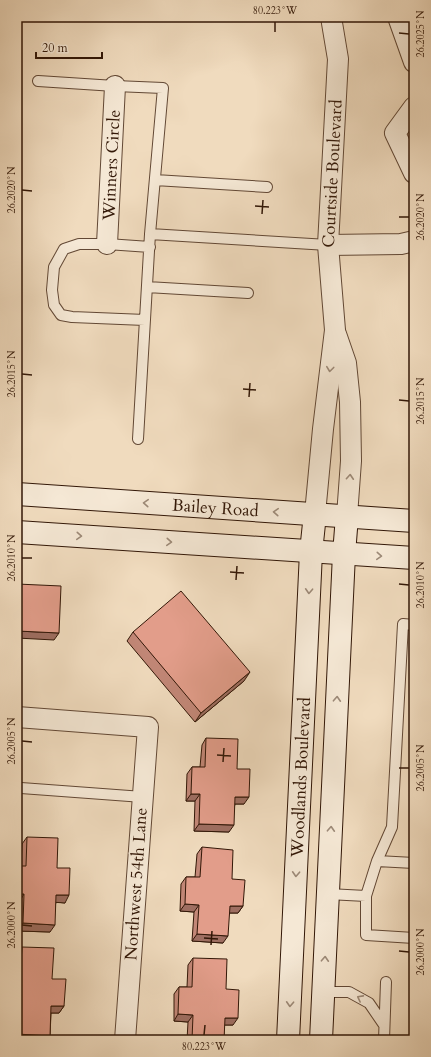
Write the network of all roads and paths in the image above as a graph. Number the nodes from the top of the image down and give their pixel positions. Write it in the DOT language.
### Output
graph roads {
  1 [pos="331,17"];
  2 [pos="398,17"];
  3 [pos="414,62"];
  4 [pos="38,81"];
  5 [pos="115,86"];
  6 [pos="414,107"];
  7 [pos="414,173"];
  8 [pos="156,180"];
  9 [pos="267,187"];
  10 [pos="150,234"];
  11 [pos="414,241"];
  12 [pos="107,244"];
  13 [pos="328,245"];
  14 [pos="150,247"];
  15 [pos="147,287"];
  16 [pos="248,293"];
  17 [pos="145,320"];
  18 [pos="334,330"];
  19 [pos="138,439"];
  20 [pos="17,494"];
  21 [pos="315,514"];
  22 [pos="347,516"];
  23 [pos="414,521"];
  24 [pos="17,532"];
  25 [pos="311,552"];
  26 [pos="344,554"];
  27 [pos="414,558"];
  28 [pos="414,625"];
  29 [pos="17,717"];
  30 [pos="21,788"];
  31 [pos="143,797"];
  32 [pos="377,861"];
  33 [pos="414,863"];
  34 [pos="328,894"];
  35 [pos="366,896"];
  36 [pos="414,938"];
  37 [pos="386,982"];
  38 [pos="323,992"];
  39 [pos="384,1025"];
  40 [pos="125,1040"];
  41 [pos="288,1040"];
  42 [pos="321,1040"];
  43 [pos="384,1040"];
  1 -- 13 [label="street, Courtside Boulevard"];
  2 -- 3 [label="street"];
  4 -- 5 [label="lane"];
  5 -- 8 [label="lane"];
  5 -- 12 [label="street, Winners Circle"];
  6 -- 7 [label="street"];
  8 -- 9 [label="lane"];
  8 -- 10 [label="lane"];
  10 -- 13 [label="lane"];
  10 -- 14 [label="lane"];
  11 -- 13 [label="street"];
  12 -- 14 [label="lane"];
  12 -- 17 [label="lane"];
  13 -- 18 [label="street, Courtside Boulevard"];
  14 -- 15 [label="lane"];
  15 -- 16 [label="lane"];
  15 -- 17 [label="lane"];
  17 -- 19 [label="lane"];
  18 -- 21 [label="street, Courtside Boulevard, one-way"];
  22 -- 18 [label="street, Courtside Boulevard, one-way"];
  21 -- 20 [label="street, Bailey Road, one-way"];
  21 -- 22 [label="street, Bailey Road"];
  21 -- 25 [label="street, Woodlands Boulevard"];
  22 -- 23 [label="street, Bailey Road"];
  22 -- 26 [label="street, Woodlands Boulevard"];
  24 -- 25 [label="street, one-way"];
  25 -- 26 [label="street"];
  25 -- 41 [label="street, Woodlands Boulevard, one-way"];
  26 -- 27 [label="street, one-way"];
  34 -- 26 [label="street, Woodlands Boulevard, one-way"];
  28 -- 32 [label="lane"];
  29 -- 31 [label="street, Northwest 54th Lane"];
  30 -- 31 [label="lane"];
  31 -- 40 [label="street, Northwest 54th Lane"];
  32 -- 33 [label="lane"];
  32 -- 35 [label="lane"];
  34 -- 35 [label="lane"];
  38 -- 34 [label="street, Woodlands Boulevard, one-way"];
  35 -- 36 [label="lane"];
  37 -- 39 [label="lane"];
  39 -- 38 [label="lane, one-way"];
  38 -- 42 [label="street, Woodlands Boulevard"];
  39 -- 43 [label="lane"];
}
